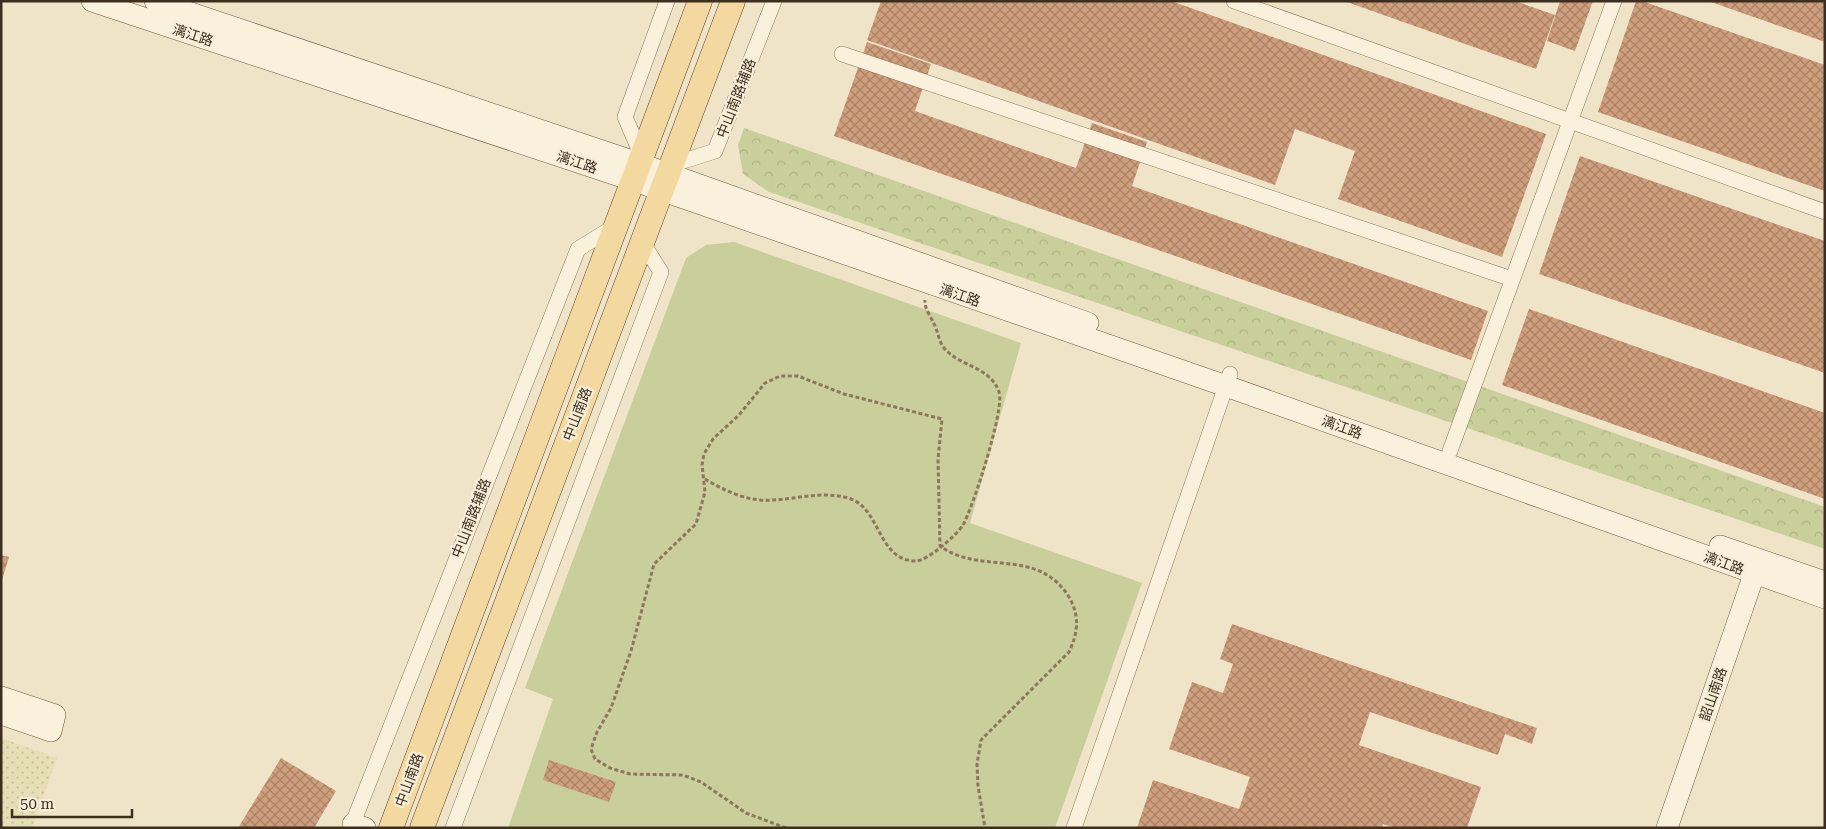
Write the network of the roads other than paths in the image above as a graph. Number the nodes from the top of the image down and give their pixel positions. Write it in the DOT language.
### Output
graph roads {
  1 [pos="92,1"];
  2 [pos="154,1"];
  3 [pos="667,1"];
  4 [pos="700,1"];
  5 [pos="733,1"];
  6 [pos="774,1"];
  7 [pos="1234,1"];
  8 [pos="1614,1"];
  9 [pos="182,6"];
  10 [pos="842,54"];
  11 [pos="1570,122"];
  12 [pos="637,166"];
  13 [pos="667,177"];
  14 [pos="1825,212"];
  15 [pos="614,227"];
  16 [pos="642,242"];
  17 [pos="1512,279"];
  18 [pos="1228,380"];
  19 [pos="1450,451"];
  20 [pos="1757,567"];
  21 [pos="1825,582"];
  22 [pos="1825,598"];
  23 [pos="1,697"];
  24 [pos="1,714"];
  25 [pos="356,826"];
  26 [pos="391,828"];
  27 [pos="422,828"];
  28 [pos="452,828"];
  29 [pos="1074,828"];
  30 [pos="1667,828"];
  1 -- 12 [label="street, 漓江路"];
  2 -- 9 [label="street, 漓江路"];
  3 -- 12 [label="street"];
  4 -- 12 [label="main road, 中山南路"];
  5 -- 13 [label="main road, 中山南路"];
  6 -- 13 [label="street, 中山南路辅路"];
  7 -- 11 [label="street"];
  8 -- 11 [label="street"];
  9 -- 12 [label="street, 漓江路"];
  10 -- 17 [label="street"];
  11 -- 14 [label="street"];
  11 -- 17 [label="street"];
  12 -- 13 [label="street, 漓江路"];
  12 -- 15 [label="main road, 中山南路"];
  13 -- 16 [label="main road, 中山南路"];
  13 -- 18 [label="street, 漓江路"];
  13 -- 18 [label="street, 漓江路"];
  15 -- 25 [label="street, 中山南路辅路"];
  15 -- 26 [label="main road, 中山南路"];
  16 -- 27 [label="main road, 中山南路"];
  16 -- 28 [label="street"];
  17 -- 19 [label="street"];
  18 -- 19 [label="street, 漓江路"];
  18 -- 20 [label="street, 漓江路"];
  18 -- 29 [label="street"];
  19 -- 20 [label="street, 漓江路"];
  20 -- 21 [label="street, 漓江路"];
  20 -- 22 [label="street, 漓江路"];
  20 -- 30 [label="street, 韶山南路"];
  23 -- 24 [label="street"];
}
